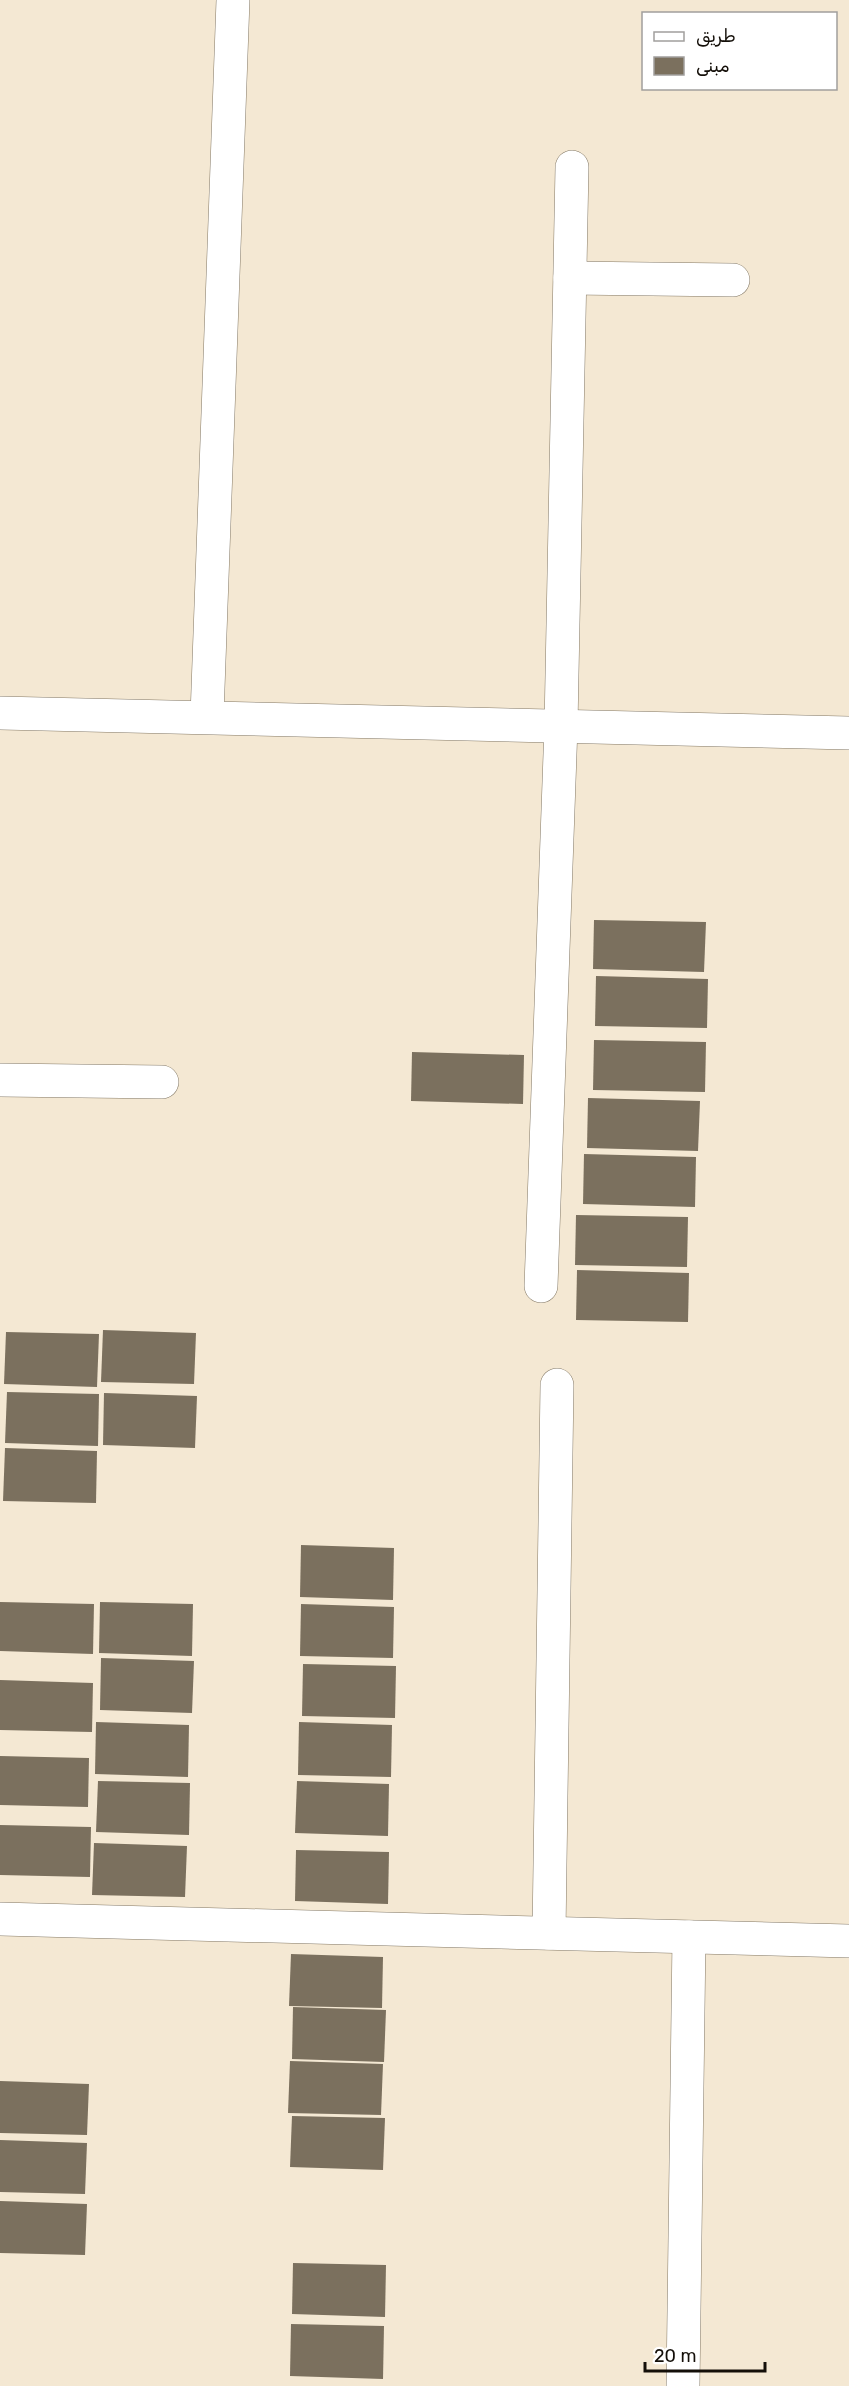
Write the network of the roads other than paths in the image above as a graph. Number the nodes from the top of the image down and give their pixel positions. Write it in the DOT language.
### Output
graph roads {
  1 [pos="233,0"];
  2 [pos="572,167"];
  3 [pos="570,278"];
  4 [pos="733,279"];
  5 [pos="0,713"];
  6 [pos="207,716"];
  7 [pos="561,726"];
  8 [pos="849,733"];
  9 [pos="0,1080"];
  10 [pos="162,1082"];
  11 [pos="541,1286"];
  12 [pos="557,1385"];
  13 [pos="0,1919"];
  14 [pos="549,1933"];
  15 [pos="689,1937"];
  16 [pos="849,1941"];
  17 [pos="683,2386"];
  1 -- 6 [label="street"];
  2 -- 3 [label="street"];
  3 -- 4 [label="street"];
  3 -- 7 [label="street"];
  5 -- 6 [label="street"];
  6 -- 7 [label="street"];
  7 -- 8 [label="street"];
  7 -- 11 [label="street"];
  9 -- 10 [label="street"];
  12 -- 14 [label="street"];
  13 -- 14 [label="street"];
  14 -- 15 [label="street"];
  15 -- 16 [label="street"];
  15 -- 17 [label="street"];
}
